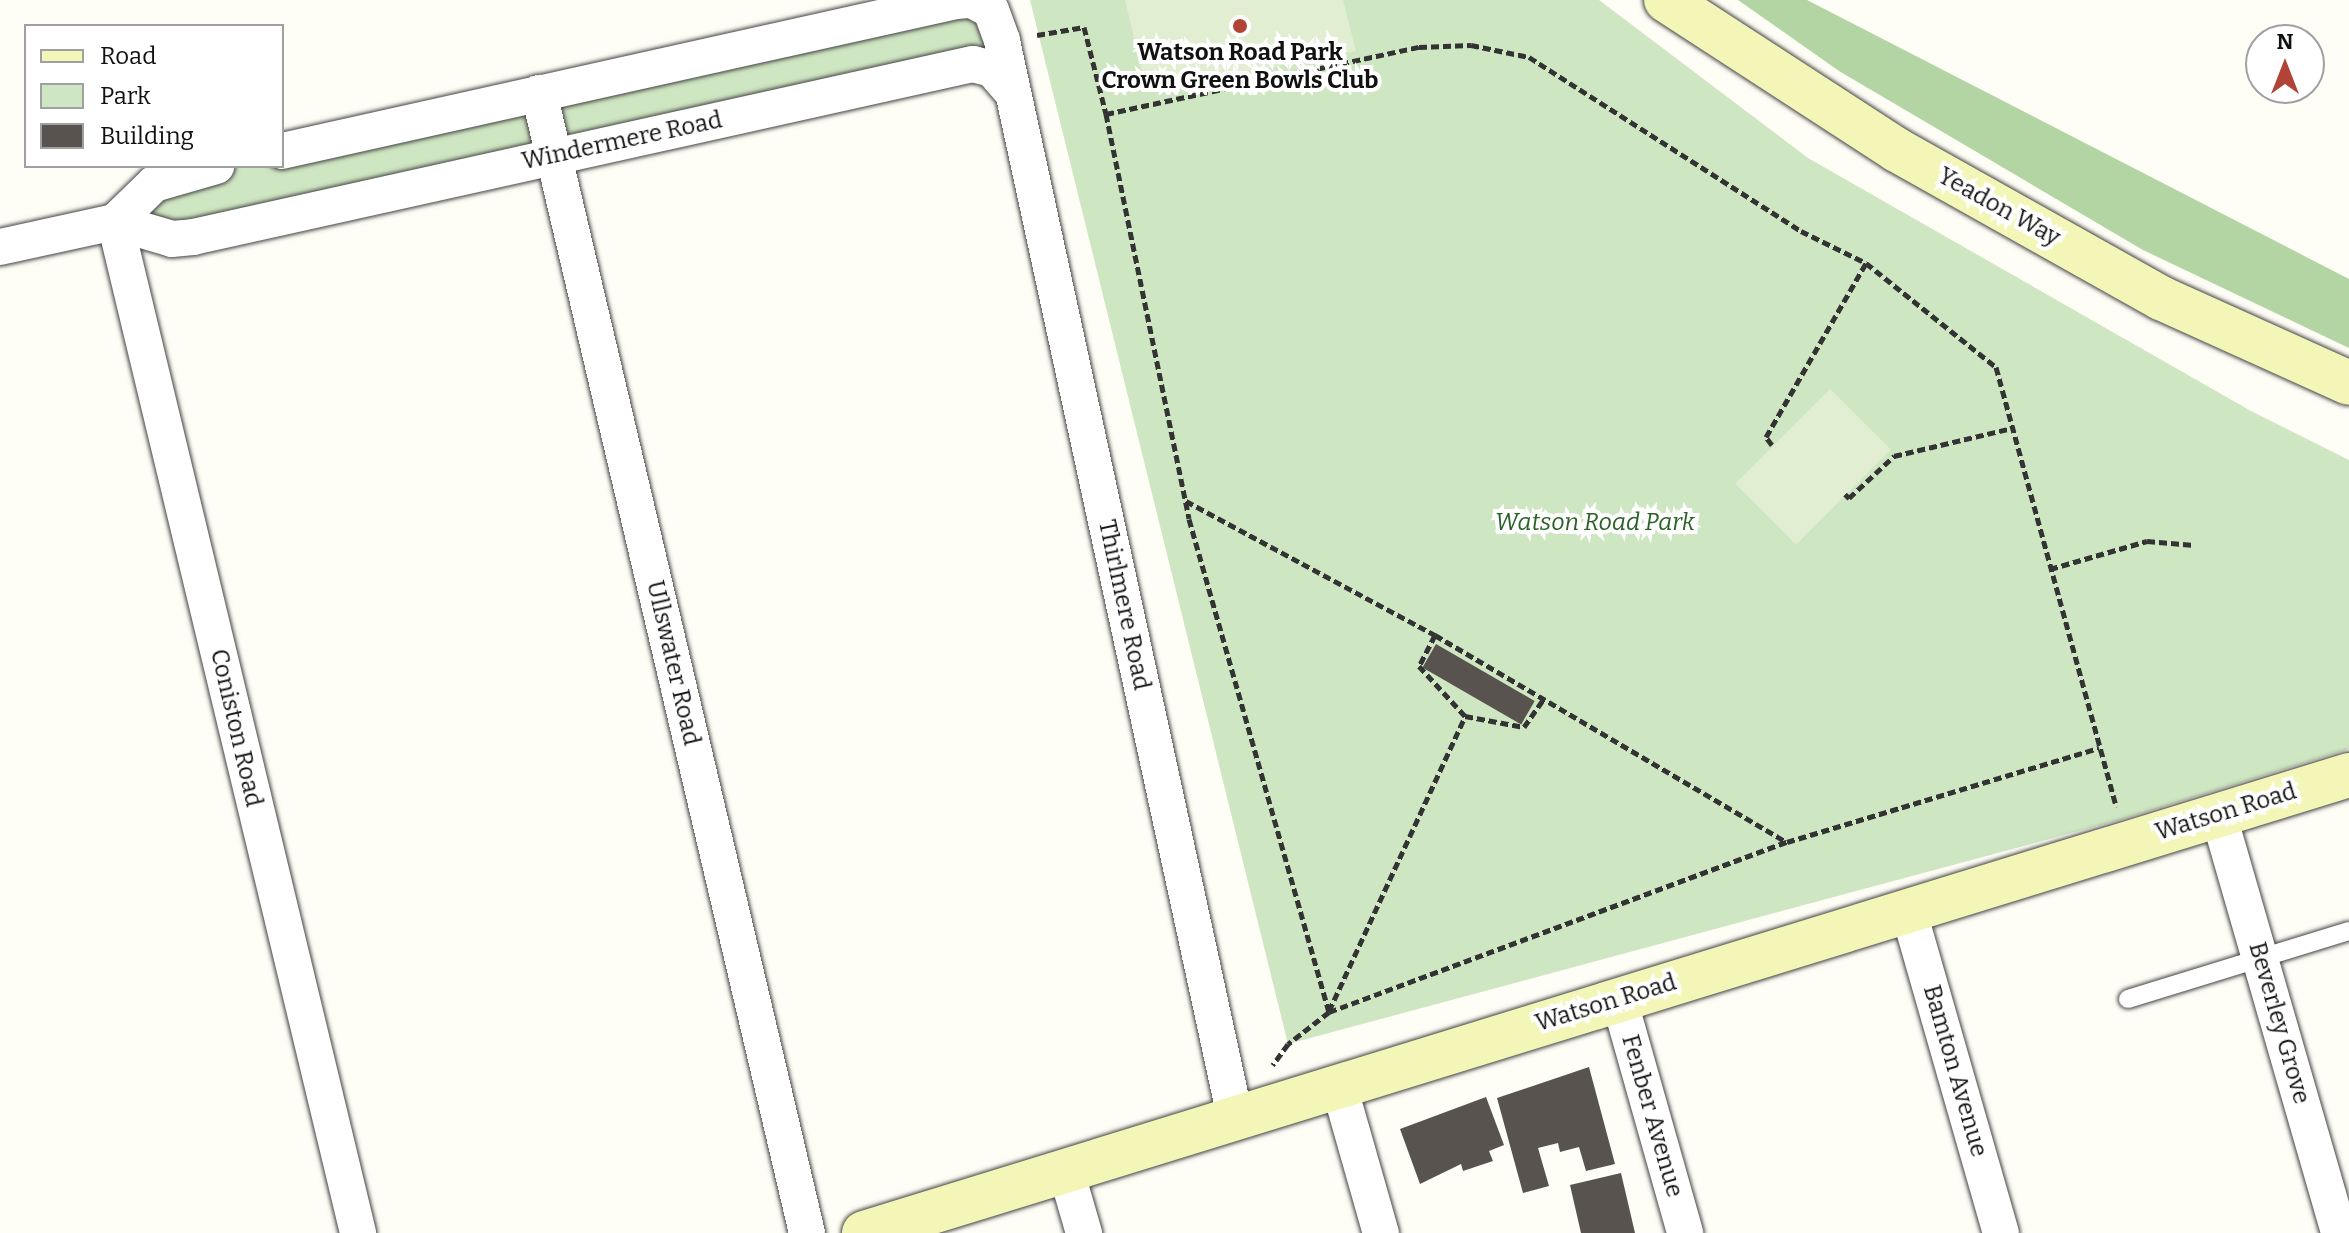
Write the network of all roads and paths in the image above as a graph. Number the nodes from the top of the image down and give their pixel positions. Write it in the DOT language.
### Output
graph roads {
  1 [pos="1666,0"];
  2 [pos="1002,41"];
  3 [pos="539,93"];
  4 [pos="1013,93"];
  5 [pos="1106,114"];
  6 [pos="284,151"];
  7 [pos="554,156"];
  8 [pos="209,168"];
  9 [pos="115,222"];
  10 [pos="0,247"];
  11 [pos="1866,263"];
  12 [pos="2349,383"];
  13 [pos="2012,428"];
  14 [pos="1772,445"];
  15 [pos="1845,494"];
  16 [pos="1185,501"];
  17 [pos="2194,545"];
  18 [pos="2050,569"];
  19 [pos="1435,635"];
  20 [pos="1543,700"];
  21 [pos="1465,716"];
  22 [pos="2099,748"];
  23 [pos="2349,775"];
  24 [pos="2218,813"];
  25 [pos="1787,842"];
  26 [pos="2125,842"];
  27 [pos="1908,909"];
  28 [pos="2349,931"];
  29 [pos="2260,958"];
  30 [pos="1619,999"];
  31 [pos="2128,999"];
  32 [pos="1329,1012"];
  33 [pos="1270,1069"];
  34 [pos="1339,1086"];
  35 [pos="1235,1117"];
  36 [pos="1066,1171"];
  37 [pos="358,1233"];
  38 [pos="807,1233"];
  39 [pos="864,1233"];
  40 [pos="1084,1233"];
  41 [pos="1381,1233"];
  42 [pos="1685,1233"];
  43 [pos="2001,1233"];
  44 [pos="2339,1233"];
  1 -- 12 [label="street, Yeadon Way"];
  2 -- 3 [label="street"];
  2 -- 4 [label="street"];
  2 -- 5 [label="path"];
  3 -- 6 [label="street"];
  3 -- 7 [label="street, Ullswater Road"];
  4 -- 7 [label="street, Windermere Road"];
  4 -- 35 [label="street, Thirlmere Road"];
  5 -- 11 [label="path"];
  5 -- 16 [label="path"];
  7 -- 9 [label="street, Windermere Road"];
  7 -- 38 [label="street, Ullswater Road"];
  8 -- 9 [label="street"];
  9 -- 10 [label="street, Windermere Road"];
  9 -- 37 [label="street, Coniston Road"];
  11 -- 13 [label="path"];
  11 -- 14 [label="path"];
  13 -- 15 [label="path"];
  13 -- 18 [label="path"];
  16 -- 19 [label="path"];
  16 -- 32 [label="path"];
  17 -- 18 [label="path"];
  18 -- 22 [label="path"];
  19 -- 20 [label="path"];
  19 -- 21 [label="path"];
  20 -- 21 [label="path"];
  20 -- 25 [label="path"];
  21 -- 32 [label="path"];
  22 -- 25 [label="path"];
  22 -- 26 [label="path"];
  23 -- 24 [label="street, Watson Road"];
  24 -- 26 [label="street, Watson Road"];
  24 -- 29 [label="street, Beverley Grove"];
  25 -- 32 [label="path"];
  26 -- 27 [label="street, Watson Road"];
  27 -- 30 [label="street, Watson Road"];
  27 -- 43 [label="street, Bamton Avenue"];
  28 -- 29 [label="lane"];
  29 -- 31 [label="lane"];
  29 -- 44 [label="street, Beverley Grove"];
  30 -- 34 [label="street, Watson Road"];
  30 -- 42 [label="street, Fenber Avenue"];
  32 -- 33 [label="path"];
  34 -- 35 [label="street, Watson Road"];
  34 -- 41 [label="street"];
  35 -- 36 [label="street, Watson Road"];
  36 -- 39 [label="street, Watson Road"];
  36 -- 40 [label="street"];
}
